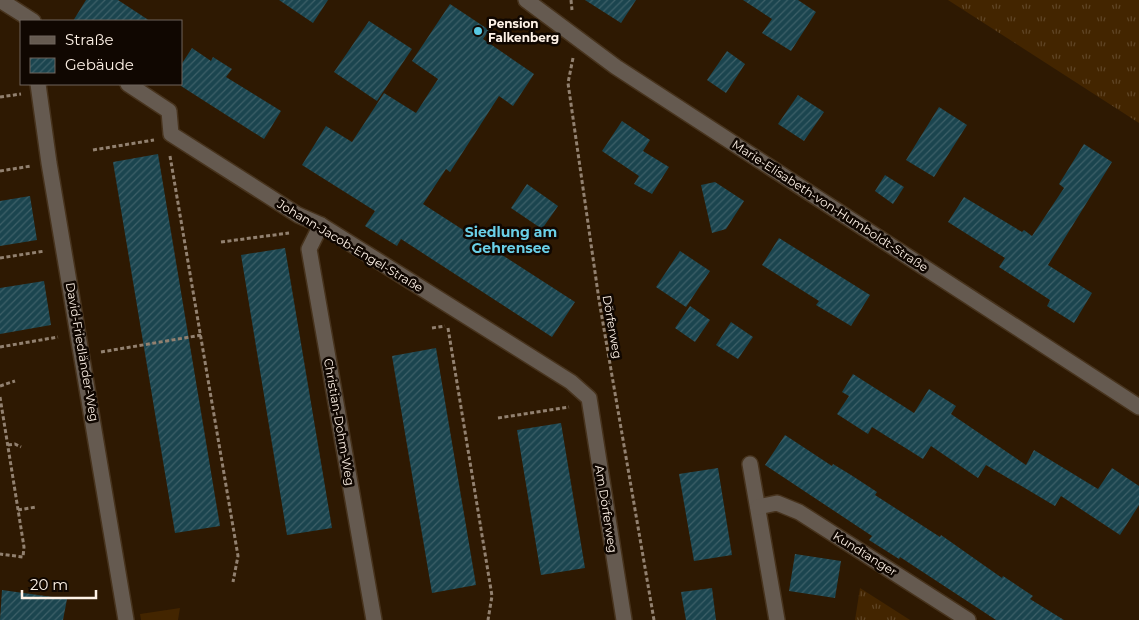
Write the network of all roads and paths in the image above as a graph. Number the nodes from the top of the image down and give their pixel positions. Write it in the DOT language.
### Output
graph roads {
  1 [pos="0,0"];
  2 [pos="526,0"];
  3 [pos="31,20"];
  4 [pos="574,36"];
  5 [pos="38,85"];
  6 [pos="130,85"];
  7 [pos="169,136"];
  8 [pos="93,150"];
  9 [pos="49,163"];
  10 [pos="0,171"];
  11 [pos="321,226"];
  12 [pos="313,239"];
  13 [pos="221,242"];
  14 [pos="63,248"];
  15 [pos="0,258"];
  16 [pos="432,328"];
  17 [pos="79,334"];
  18 [pos="202,335"];
  19 [pos="0,347"];
  20 [pos="82,355"];
  21 [pos="15,381"];
  22 [pos="0,386"];
  23 [pos="0,397"];
  24 [pos="589,401"];
  25 [pos="1139,407"];
  26 [pos="498,418"];
  27 [pos="8,445"];
  28 [pos="21,447"];
  29 [pos="750,464"];
  30 [pos="36,507"];
  31 [pos="758,507"];
  32 [pos="18,510"];
  33 [pos="0,554"];
  34 [pos="233,582"];
  35 [pos="126,620"];
  36 [pos="374,620"];
  37 [pos="488,620"];
  38 [pos="624,620"];
  39 [pos="654,620"];
  40 [pos="777,620"];
  41 [pos="968,620"];
  1 -- 3 [label="street"];
  2 -- 4 [label="street, Marie-Elisabeth-von-Humboldt-Straße"];
  4 -- 25 [label="street, Marie-Elisabeth-von-Humboldt-Straße"];
  4 -- 39 [label="path, Dörferweg"];
  5 -- 9 [label="street, David-Friedländer-Weg"];
  6 -- 7 [label="street"];
  7 -- 8 [label="path"];
  7 -- 11 [label="street, Johann-Jacob-Engel-Straße"];
  7 -- 18 [label="path"];
  9 -- 10 [label="path"];
  9 -- 14 [label="street, David-Friedländer-Weg"];
  11 -- 12 [label="street, Christian-Dohm-Weg"];
  11 -- 24 [label="street, Johann-Jacob-Engel-Straße"];
  12 -- 13 [label="path"];
  12 -- 36 [label="street, Christian-Dohm-Weg"];
  14 -- 15 [label="path"];
  14 -- 17 [label="street, David-Friedländer-Weg"];
  16 -- 37 [label="path"];
  17 -- 19 [label="path"];
  17 -- 20 [label="street, David-Friedländer-Weg"];
  18 -- 20 [label="path"];
  18 -- 34 [label="path"];
  20 -- 35 [label="street, David-Friedländer-Weg"];
  21 -- 22 [label="path"];
  23 -- 27 [label="path"];
  24 -- 26 [label="path"];
  24 -- 38 [label="street, Am Dörferweg"];
  27 -- 28 [label="path"];
  27 -- 32 [label="path"];
  29 -- 31 [label="street"];
  30 -- 32 [label="path"];
  31 -- 40 [label="street"];
  31 -- 41 [label="street, Kundtanger"];
  32 -- 33 [label="path"];
}
